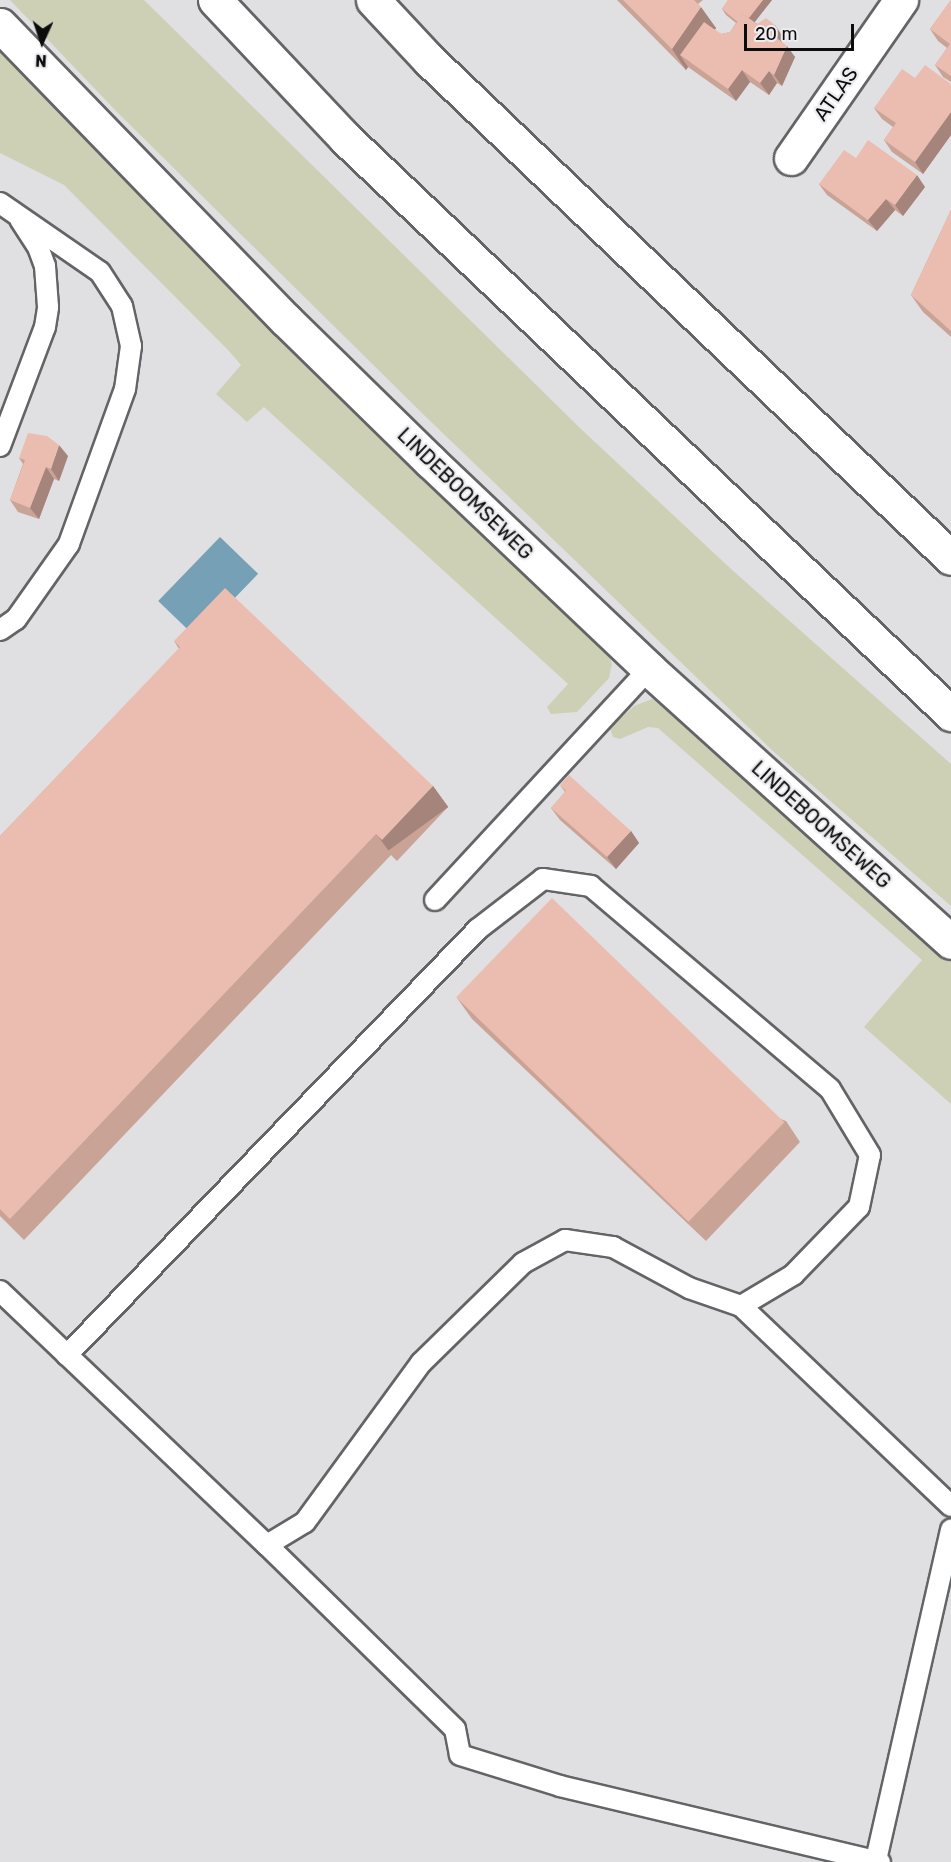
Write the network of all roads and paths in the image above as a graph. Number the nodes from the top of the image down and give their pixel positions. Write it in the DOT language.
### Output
graph roads {
  1 [pos="215,0"];
  2 [pos="373,0"];
  3 [pos="901,0"];
  4 [pos="0,24"];
  5 [pos="791,158"];
  6 [pos="6,206"];
  7 [pos="0,446"];
  8 [pos="951,558"];
  9 [pos="0,630"];
  10 [pos="649,669"];
  11 [pos="951,714"];
  12 [pos="435,900"];
  13 [pos="951,942"];
  14 [pos="0,1291"];
  15 [pos="741,1306"];
  16 [pos="67,1355"];
  17 [pos="951,1506"];
  18 [pos="951,1529"];
  19 [pos="267,1545"];
  20 [pos="878,1861"];
  1 -- 11 [label="main road"];
  2 -- 8 [label="main road"];
  3 -- 5 [label="main road, ATLAS"];
  4 -- 10 [label="main road, LINDEBOOMSEWEG"];
  6 -- 7 [label="lane"];
  6 -- 9 [label="lane"];
  10 -- 12 [label="lane"];
  10 -- 13 [label="main road, LINDEBOOMSEWEG"];
  14 -- 16 [label="lane"];
  15 -- 16 [label="lane"];
  15 -- 17 [label="lane"];
  15 -- 19 [label="lane"];
  16 -- 19 [label="lane"];
  18 -- 20 [label="lane"];
  19 -- 20 [label="lane"];
}
